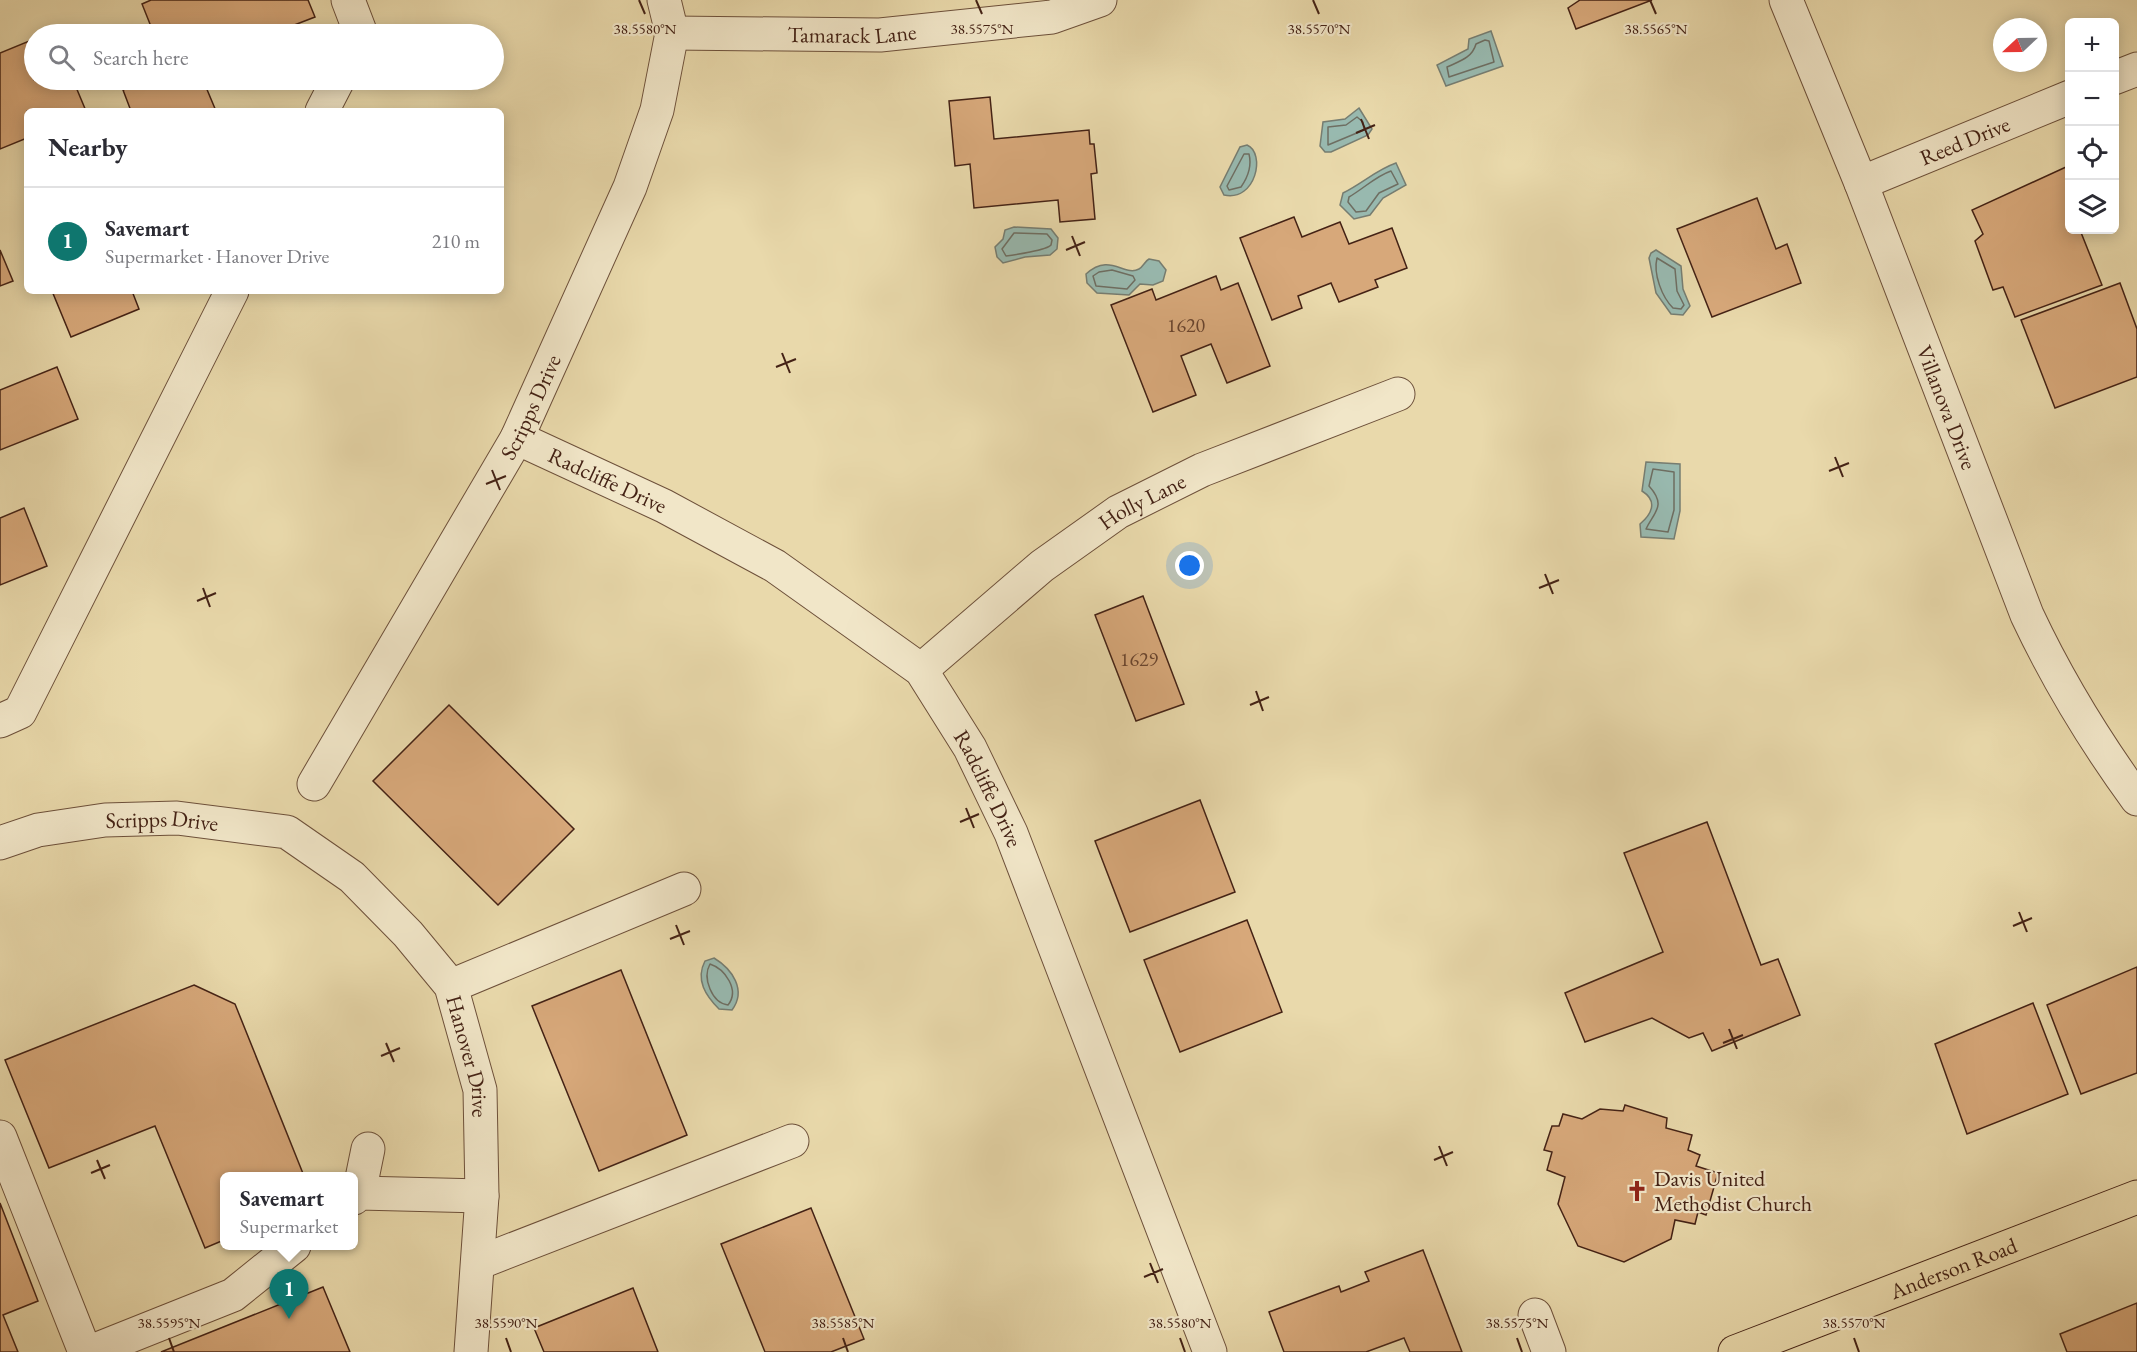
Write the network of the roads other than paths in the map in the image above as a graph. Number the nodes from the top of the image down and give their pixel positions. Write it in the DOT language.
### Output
graph roads {
  1 [pos="348,0"];
  2 [pos="664,0"];
  3 [pos="1100,0"];
  4 [pos="1786,0"];
  5 [pos="357,24"];
  6 [pos="672,33"];
  7 [pos="2137,69"];
  8 [pos="2119,76"];
  9 [pos="333,90"];
  10 [pos="2065,99"];
  11 [pos="324,108"];
  12 [pos="1861,183"];
  13 [pos="230,294"];
  14 [pos="1398,394"];
  15 [pos="517,438"];
  16 [pos="921,670"];
  17 [pos="0,721"];
  18 [pos="314,784"];
  19 [pos="2137,799"];
  20 [pos="287,832"];
  21 [pos="0,843"];
  22 [pos="684,890"];
  23 [pos="451,986"];
  24 [pos="0,1137"];
  25 [pos="792,1141"];
  26 [pos="368,1149"];
  27 [pos="358,1191"];
  28 [pos="358,1195"];
  29 [pos="482,1196"];
  30 [pos="2137,1197"];
  31 [pos="288,1250"];
  32 [pos="478,1263"];
  33 [pos="1535,1315"];
  34 [pos="88,1352"];
  35 [pos="471,1352"];
  36 [pos="1210,1352"];
  37 [pos="1549,1352"];
  38 [pos="1735,1352"];
  1 -- 5 [label="street"];
  2 -- 6 [label="street, Scripps Drive"];
  3 -- 6 [label="street, Tamarack Lane"];
  4 -- 12 [label="street, Villanova Drive"];
  6 -- 15 [label="street, Scripps Drive"];
  7 -- 8 [label="street"];
  9 -- 11 [label="street"];
  10 -- 12 [label="street, Reed Drive"];
  12 -- 19 [label="street, Villanova Drive"];
  13 -- 17 [label="street"];
  14 -- 16 [label="street, Holly Lane"];
  15 -- 16 [label="street, Radcliffe Drive"];
  15 -- 18 [label="street, Scripps Drive"];
  16 -- 36 [label="street, Radcliffe Drive"];
  20 -- 21 [label="street, Scripps Drive"];
  20 -- 23 [label="street, Hanover Drive"];
  22 -- 23 [label="street"];
  23 -- 29 [label="street, Hanover Drive"];
  24 -- 34 [label="street"];
  25 -- 32 [label="street"];
  26 -- 27 [label="street"];
  28 -- 29 [label="street"];
  29 -- 32 [label="street, Hanover Drive"];
  30 -- 38 [label="main road, Anderson Road"];
  31 -- 34 [label="street"];
  32 -- 35 [label="street, Hanover Drive"];
  33 -- 37 [label="street"];
}
